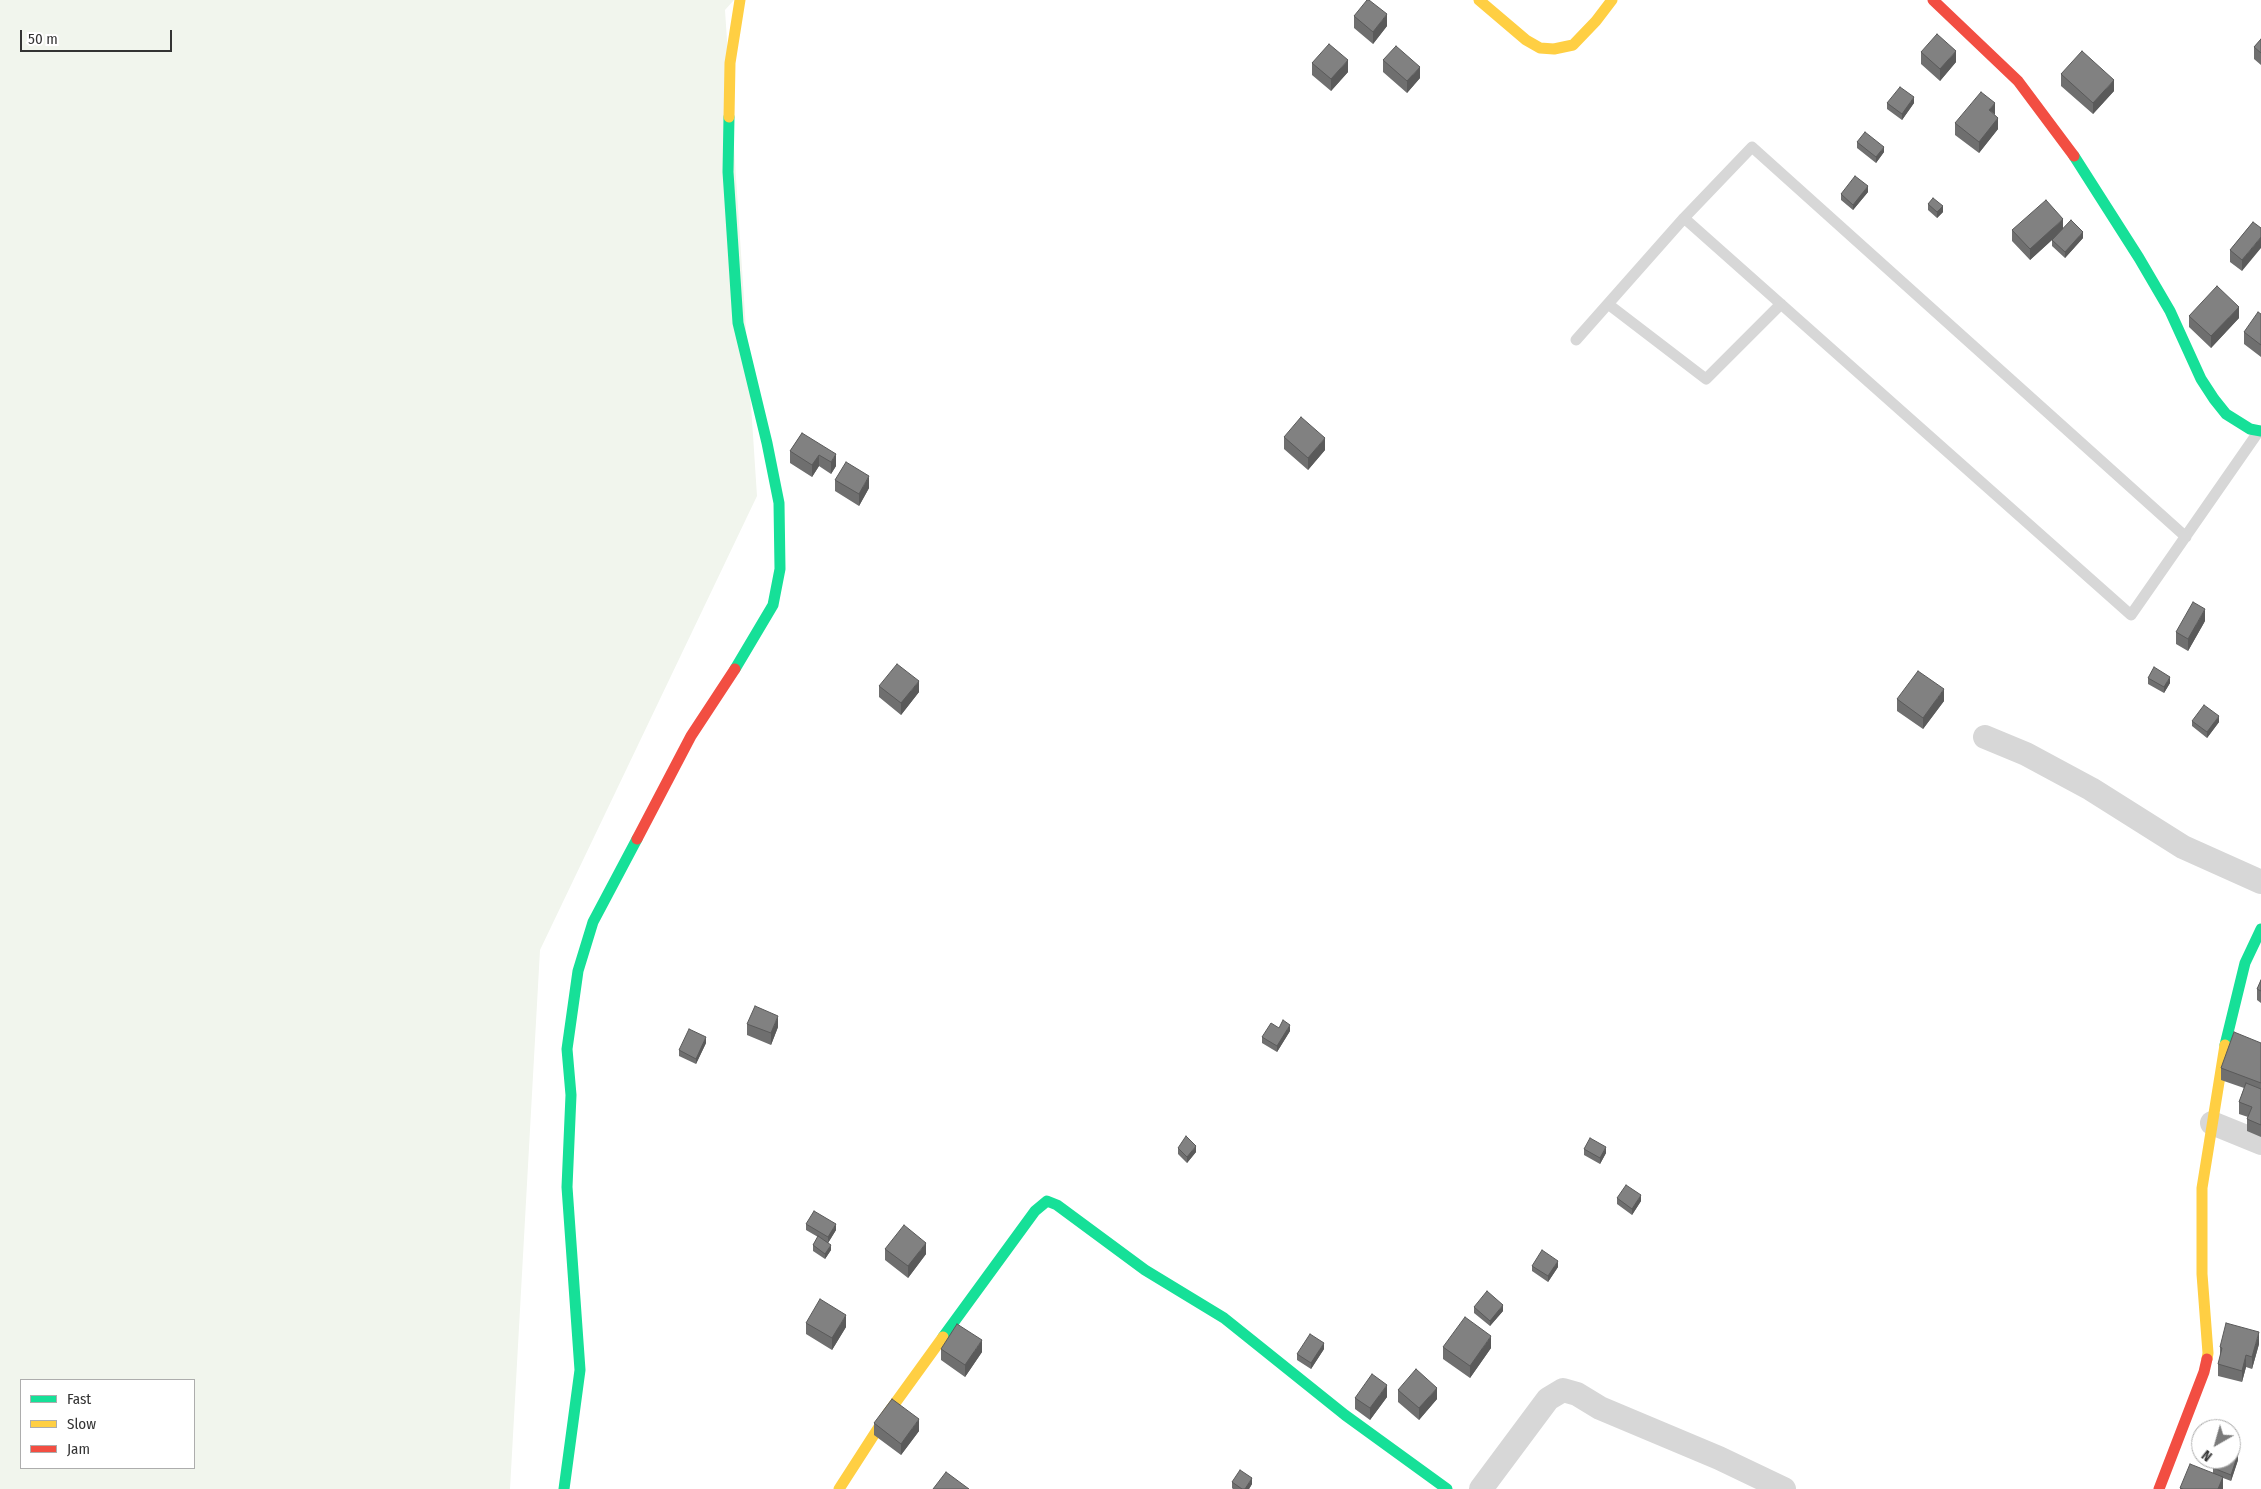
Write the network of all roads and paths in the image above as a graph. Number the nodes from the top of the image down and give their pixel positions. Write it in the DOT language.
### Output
graph roads {
  1 [pos="740,0"];
  2 [pos="1479,0"];
  3 [pos="1612,0"];
  4 [pos="1933,0"];
  5 [pos="1684,218"];
  6 [pos="1608,304"];
  7 [pos="1781,304"];
  8 [pos="1576,340"];
  9 [pos="2260,431"];
  10 [pos="2186,536"];
  11 [pos="1985,737"];
  12 [pos="2261,882"];
  13 [pos="2261,929"];
  14 [pos="2212,1123"];
  15 [pos="2261,1143"];
  16 [pos="564,1489"];
  17 [pos="839,1489"];
  18 [pos="1447,1489"];
  19 [pos="1481,1489"];
  20 [pos="1784,1489"];
  21 [pos="2159,1489"];
  1 -- 16 [label="street"];
  2 -- 3 [label="street"];
  4 -- 9 [label="street"];
  5 -- 6 [label="lane"];
  5 -- 7 [label="lane"];
  5 -- 10 [label="lane"];
  6 -- 7 [label="lane"];
  6 -- 8 [label="lane"];
  7 -- 10 [label="lane"];
  9 -- 10 [label="lane"];
  11 -- 12 [label="street"];
  13 -- 14 [label="street"];
  14 -- 15 [label="street"];
  14 -- 21 [label="street"];
  17 -- 18 [label="street"];
  19 -- 20 [label="street"];
}
